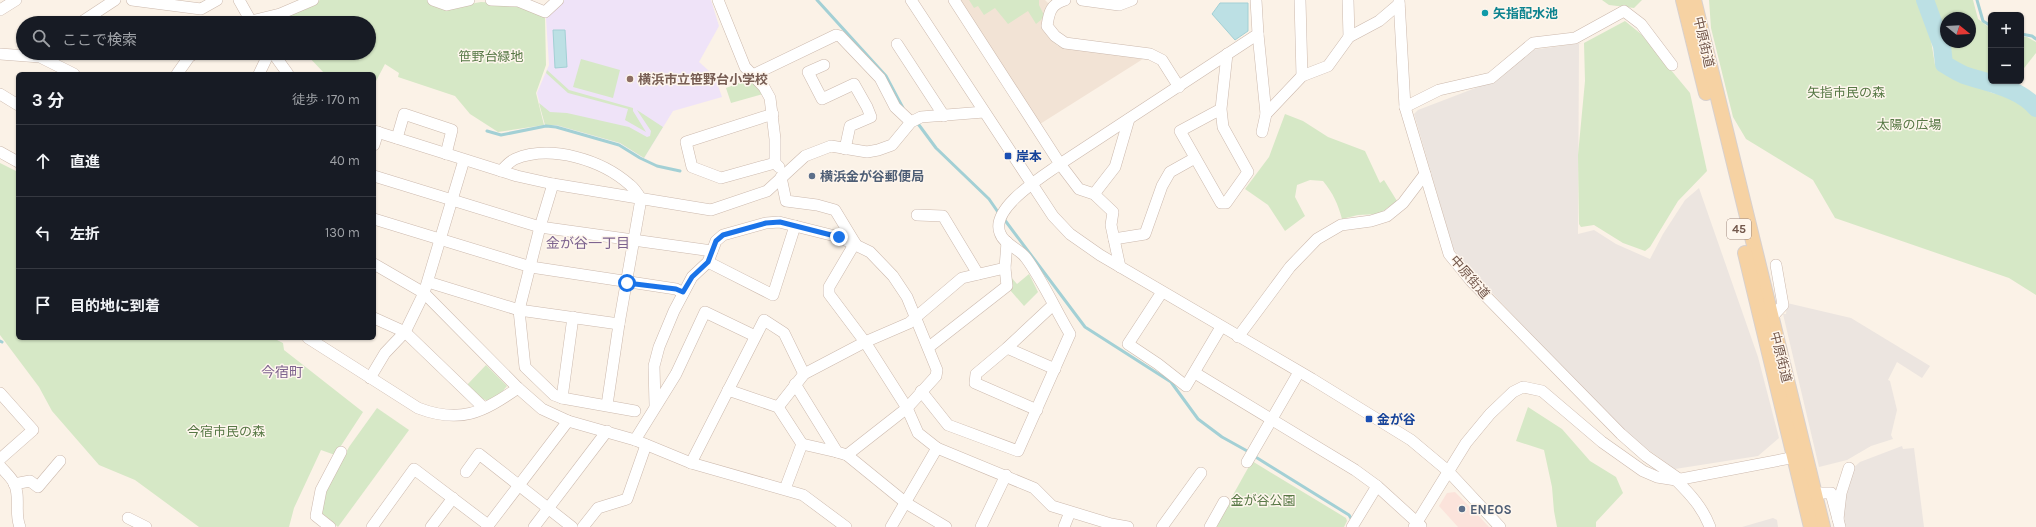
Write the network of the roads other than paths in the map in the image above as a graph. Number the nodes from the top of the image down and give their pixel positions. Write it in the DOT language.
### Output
graph roads {
  1 [pos="16,0"];
  2 [pos="115,0"];
  3 [pos="132,0"];
  4 [pos="217,0"];
  5 [pos="239,0"];
  6 [pos="313,0"];
  7 [pos="433,0"];
  8 [pos="469,0"];
  9 [pos="491,0"];
  10 [pos="558,0"];
  11 [pos="718,0"];
  12 [pos="911,0"];
  13 [pos="954,0"];
  14 [pos="1065,0"];
  15 [pos="1082,0"];
  16 [pos="1132,0"];
  17 [pos="1256,0"];
  18 [pos="1300,0"];
  19 [pos="1348,0"];
  20 [pos="1683,0"];
  21 [pos="1694,0"];
  22 [pos="518,1"];
  23 [pos="1399,2"];
  24 [pos="0,10"];
  25 [pos="91,16"];
  26 [pos="246,16"];
  27 [pos="272,16"];
  28 [pos="1258,34"];
  29 [pos="1350,37"];
  30 [pos="897,44"];
  31 [pos="0,54"];
  32 [pos="16,54"];
  33 [pos="1227,54"];
  34 [pos="46,60"];
  35 [pos="185,60"];
  36 [pos="266,60"];
  37 [pos="278,60"];
  38 [pos="1672,65"];
  39 [pos="824,66"];
  40 [pos="70,72"];
  41 [pos="178,72"];
  42 [pos="260,72"];
  43 [pos="287,72"];
  44 [pos="754,75"];
  45 [pos="1302,76"];
  46 [pos="1179,87"];
  47 [pos="0,94"];
  48 [pos="16,104"];
  49 [pos="1405,107"];
  50 [pos="1221,108"];
  51 [pos="984,112"];
  52 [pos="773,114"];
  53 [pos="1266,114"];
  54 [pos="944,116"];
  55 [pos="1129,119"];
  56 [pos="911,122"];
  57 [pos="376,131"];
  58 [pos="1262,132"];
  59 [pos="397,138"];
  60 [pos="845,149"];
  61 [pos="0,152"];
  62 [pos="446,154"];
  63 [pos="1195,158"];
  64 [pos="464,160"];
  65 [pos="16,161"];
  66 [pos="775,163"];
  67 [pos="1060,164"];
  68 [pos="501,171"];
  69 [pos="1425,174"];
  70 [pos="783,176"];
  71 [pos="376,177"];
  72 [pos="553,184"];
  73 [pos="1032,185"];
  74 [pos="1094,194"];
  75 [pos="452,199"];
  76 [pos="641,199"];
  77 [pos="917,215"];
  78 [pos="376,221"];
  79 [pos="795,226"];
  80 [pos="540,227"];
  81 [pos="439,238"];
  82 [pos="1114,239"];
  83 [pos="634,241"];
  84 [pos="1007,242"];
  85 [pos="855,243"];
  86 [pos="710,257"];
  87 [pos="376,265"];
  88 [pos="1776,265"];
  89 [pos="530,267"];
  90 [pos="1120,267"];
  91 [pos="1005,268"];
  92 [pos="978,274"];
  93 [pos="627,283"];
  94 [pos="426,288"];
  95 [pos="683,292"];
  96 [pos="1162,292"];
  97 [pos="1053,305"];
  98 [pos="520,310"];
  99 [pos="916,315"];
  100 [pos="573,317"];
  101 [pos="1771,318"];
  102 [pos="376,319"];
  103 [pos="619,324"];
  104 [pos="1221,327"];
  105 [pos="405,332"];
  106 [pos="754,336"];
  107 [pos="1238,337"];
  108 [pos="311,340"];
  109 [pos="865,342"];
  110 [pos="928,347"];
  111 [pos="1007,348"];
  112 [pos="1055,369"];
  113 [pos="1299,372"];
  114 [pos="1195,373"];
  115 [pos="804,374"];
  116 [pos="370,378"];
  117 [pos="796,384"];
  118 [pos="518,388"];
  119 [pos="728,390"];
  120 [pos="922,391"];
  121 [pos="0,393"];
  122 [pos="562,398"];
  123 [pos="607,405"];
  124 [pos="778,407"];
  125 [pos="484,408"];
  126 [pos="907,408"];
  127 [pos="1037,410"];
  128 [pos="635,411"];
  129 [pos="650,411"];
  130 [pos="1272,419"];
  131 [pos="568,421"];
  132 [pos="607,431"];
  133 [pos="635,440"];
  134 [pos="802,444"];
  135 [pos="646,445"];
  136 [pos="937,448"];
  137 [pos="341,452"];
  138 [pos="842,454"];
  139 [pos="1800,456"];
  140 [pos="0,459"];
  141 [pos="60,460"];
  142 [pos="1247,462"];
  143 [pos="690,463"];
  144 [pos="0,466"];
  145 [pos="1848,468"];
  146 [pos="1448,471"];
  147 [pos="466,472"];
  148 [pos="1201,473"];
  149 [pos="1006,475"];
  150 [pos="1678,479"];
  151 [pos="14,484"];
  152 [pos="518,486"];
  153 [pos="1377,486"];
  154 [pos="785,489"];
  155 [pos="1814,493"];
  156 [pos="453,498"];
  157 [pos="1224,502"];
  158 [pos="906,503"];
  159 [pos="548,508"];
  160 [pos="1070,512"];
  161 [pos="128,518"];
  162 [pos="1839,523"];
  163 [pos="1418,525"];
  164 [pos="18,526"];
  165 [pos="488,526"];
  166 [pos="146,527"];
  167 [pos="330,527"];
  168 [pos="372,527"];
  169 [pos="431,527"];
  170 [pos="534,527"];
  171 [pos="572,527"];
  172 [pos="583,527"];
  173 [pos="846,527"];
  174 [pos="891,527"];
  175 [pos="946,527"];
  176 [pos="981,527"];
  177 [pos="1064,527"];
  178 [pos="1128,527"];
  179 [pos="1162,527"];
  180 [pos="1210,527"];
  181 [pos="1352,527"];
  182 [pos="1500,527"];
  183 [pos="1710,527"];
  184 [pos="1811,527"];
  185 [pos="1823,527"];
  1 -- 24 [label="street"];
  2 -- 25 [label="street"];
  3 -- 4 [label="street"];
  5 -- 26 [label="street"];
  6 -- 27 [label="street"];
  7 -- 8 [label="street"];
  9 -- 22 [label="street"];
  10 -- 22 [label="street"];
  11 -- 44 [label="street"];
  12 -- 51 [label="street"];
  13 -- 67 [label="street"];
  14 -- 46 [label="street"];
  15 -- 16 [label="street"];
  17 -- 28 [label="street"];
  18 -- 45 [label="street"];
  19 -- 29 [label="street"];
  20 -- 139 [label="main road, 中原街道 / 45"];
  21 -- 101 [label="main road, 中原街道 / 45"];
  23 -- 29 [label="street"];
  23 -- 49 [label="street, 中原街道"];
  28 -- 33 [label="street"];
  28 -- 53 [label="street"];
  29 -- 45 [label="street"];
  30 -- 54 [label="street"];
  31 -- 32 [label="street"];
  33 -- 46 [label="street"];
  33 -- 50 [label="street"];
  34 -- 40 [label="street"];
  35 -- 41 [label="street"];
  36 -- 42 [label="street"];
  37 -- 43 [label="street"];
  38 -- 49 [label="street"];
  39 -- 60 [label="street"];
  44 -- 52 [label="street"];
  44 -- 56 [label="street"];
  45 -- 53 [label="street"];
  46 -- 55 [label="street"];
  47 -- 48 [label="street"];
  49 -- 69 [label="street, 中原街道"];
  50 -- 63 [label="street"];
  50 -- 63 [label="street"];
  51 -- 54 [label="street"];
  51 -- 73 [label="street"];
  52 -- 66 [label="street"];
  52 -- 66 [label="street"];
  53 -- 58 [label="street"];
  54 -- 56 [label="street"];
  55 -- 67 [label="street"];
  55 -- 74 [label="street"];
  56 -- 60 [label="street"];
  57 -- 59 [label="street"];
  59 -- 62 [label="street"];
  59 -- 62 [label="street"];
  60 -- 70 [label="street"];
  61 -- 65 [label="street"];
  62 -- 64 [label="street"];
  63 -- 82 [label="street"];
  64 -- 68 [label="street"];
  64 -- 75 [label="street"];
  66 -- 70 [label="street"];
  67 -- 73 [label="street"];
  67 -- 74 [label="street"];
  68 -- 72 [label="street"];
  68 -- 76 [label="street"];
  69 -- 107 [label="street"];
  69 -- 150 [label="street, 中原街道"];
  70 -- 76 [label="street"];
  70 -- 85 [label="street"];
  71 -- 75 [label="street"];
  72 -- 76 [label="street"];
  72 -- 80 [label="street"];
  73 -- 84 [label="street"];
  73 -- 90 [label="street"];
  74 -- 82 [label="street"];
  75 -- 80 [label="street"];
  75 -- 81 [label="street"];
  76 -- 83 [label="street"];
  77 -- 92 [label="street"];
  78 -- 81 [label="street"];
  79 -- 85 [label="street"];
  79 -- 86 [label="street"];
  79 -- 86 [label="street"];
  80 -- 83 [label="street"];
  80 -- 89 [label="street"];
  81 -- 89 [label="street"];
  81 -- 94 [label="street"];
  82 -- 90 [label="street"];
  83 -- 86 [label="street"];
  83 -- 93 [label="street"];
  84 -- 91 [label="street"];
  84 -- 97 [label="street"];
  85 -- 99 [label="street"];
  85 -- 109 [label="street"];
  86 -- 95 [label="street"];
  87 -- 94 [label="street"];
  88 -- 101 [label="street"];
  89 -- 93 [label="street"];
  89 -- 98 [label="street"];
  90 -- 96 [label="street"];
  91 -- 92 [label="street"];
  91 -- 110 [label="street"];
  92 -- 99 [label="street"];
  93 -- 95 [label="street"];
  93 -- 103 [label="street"];
  94 -- 98 [label="street"];
  94 -- 105 [label="street"];
  94 -- 118 [label="street"];
  95 -- 129 [label="street"];
  96 -- 104 [label="street"];
  96 -- 114 [label="street"];
  97 -- 111 [label="street"];
  97 -- 112 [label="street"];
  98 -- 100 [label="street"];
  98 -- 122 [label="street"];
  99 -- 109 [label="street"];
  99 -- 110 [label="street"];
  100 -- 103 [label="street"];
  100 -- 122 [label="street"];
  101 -- 139 [label="main road, 中原街道 / 45"];
  102 -- 105 [label="street"];
  103 -- 123 [label="street"];
  104 -- 107 [label="street"];
  104 -- 114 [label="street"];
  105 -- 116 [label="street"];
  105 -- 125 [label="street"];
  106 -- 115 [label="street"];
  106 -- 119 [label="street"];
  106 -- 129 [label="street"];
  107 -- 113 [label="street"];
  108 -- 116 [label="street"];
  109 -- 115 [label="street"];
  109 -- 126 [label="street"];
  110 -- 120 [label="street"];
  111 -- 112 [label="street"];
  111 -- 127 [label="street"];
  112 -- 127 [label="street"];
  113 -- 130 [label="street"];
  113 -- 146 [label="street"];
  114 -- 130 [label="street"];
  115 -- 117 [label="street"];
  116 -- 125 [label="street"];
  117 -- 124 [label="street"];
  117 -- 138 [label="street"];
  118 -- 125 [label="street"];
  118 -- 131 [label="street"];
  119 -- 124 [label="street"];
  119 -- 143 [label="street"];
  120 -- 126 [label="street"];
  120 -- 127 [label="street"];
  121 -- 140 [label="street"];
  122 -- 123 [label="street"];
  123 -- 128 [label="street"];
  124 -- 134 [label="street"];
  126 -- 136 [label="street"];
  126 -- 138 [label="street"];
  129 -- 133 [label="street"];
  130 -- 142 [label="street"];
  130 -- 153 [label="street"];
  131 -- 132 [label="street"];
  131 -- 152 [label="street"];
  132 -- 133 [label="street"];
  132 -- 159 [label="street"];
  133 -- 135 [label="street"];
  134 -- 138 [label="street"];
  134 -- 154 [label="street"];
  135 -- 143 [label="street"];
  135 -- 172 [label="street"];
  136 -- 149 [label="street"];
  136 -- 158 [label="street"];
  137 -- 167 [label="street"];
  138 -- 158 [label="street"];
  139 -- 150 [label="street"];
  139 -- 155 [label="main road, 中原街道 / 45"];
  139 -- 184 [label="main road, 中原街道 / 45"];
  141 -- 151 [label="street"];
  143 -- 154 [label="street"];
  144 -- 151 [label="street"];
  145 -- 162 [label="street"];
  146 -- 150 [label="street"];
  146 -- 163 [label="street"];
  146 -- 182 [label="street"];
  147 -- 152 [label="street"];
  148 -- 179 [label="street"];
  149 -- 160 [label="street"];
  149 -- 176 [label="street"];
  150 -- 183 [label="street, 中原街道"];
  151 -- 164 [label="street"];
  152 -- 159 [label="street"];
  152 -- 165 [label="street"];
  153 -- 163 [label="street"];
  153 -- 181 [label="street"];
  154 -- 173 [label="street"];
  155 -- 162 [label="street"];
  155 -- 185 [label="main road, 中原街道 / 45"];
  156 -- 165 [label="street"];
  156 -- 168 [label="street"];
  156 -- 169 [label="street"];
  157 -- 180 [label="street"];
  158 -- 174 [label="street"];
  158 -- 175 [label="street"];
  159 -- 170 [label="street"];
  159 -- 171 [label="street"];
  160 -- 177 [label="street"];
  160 -- 178 [label="street"];
  161 -- 166 [label="street"];
}
